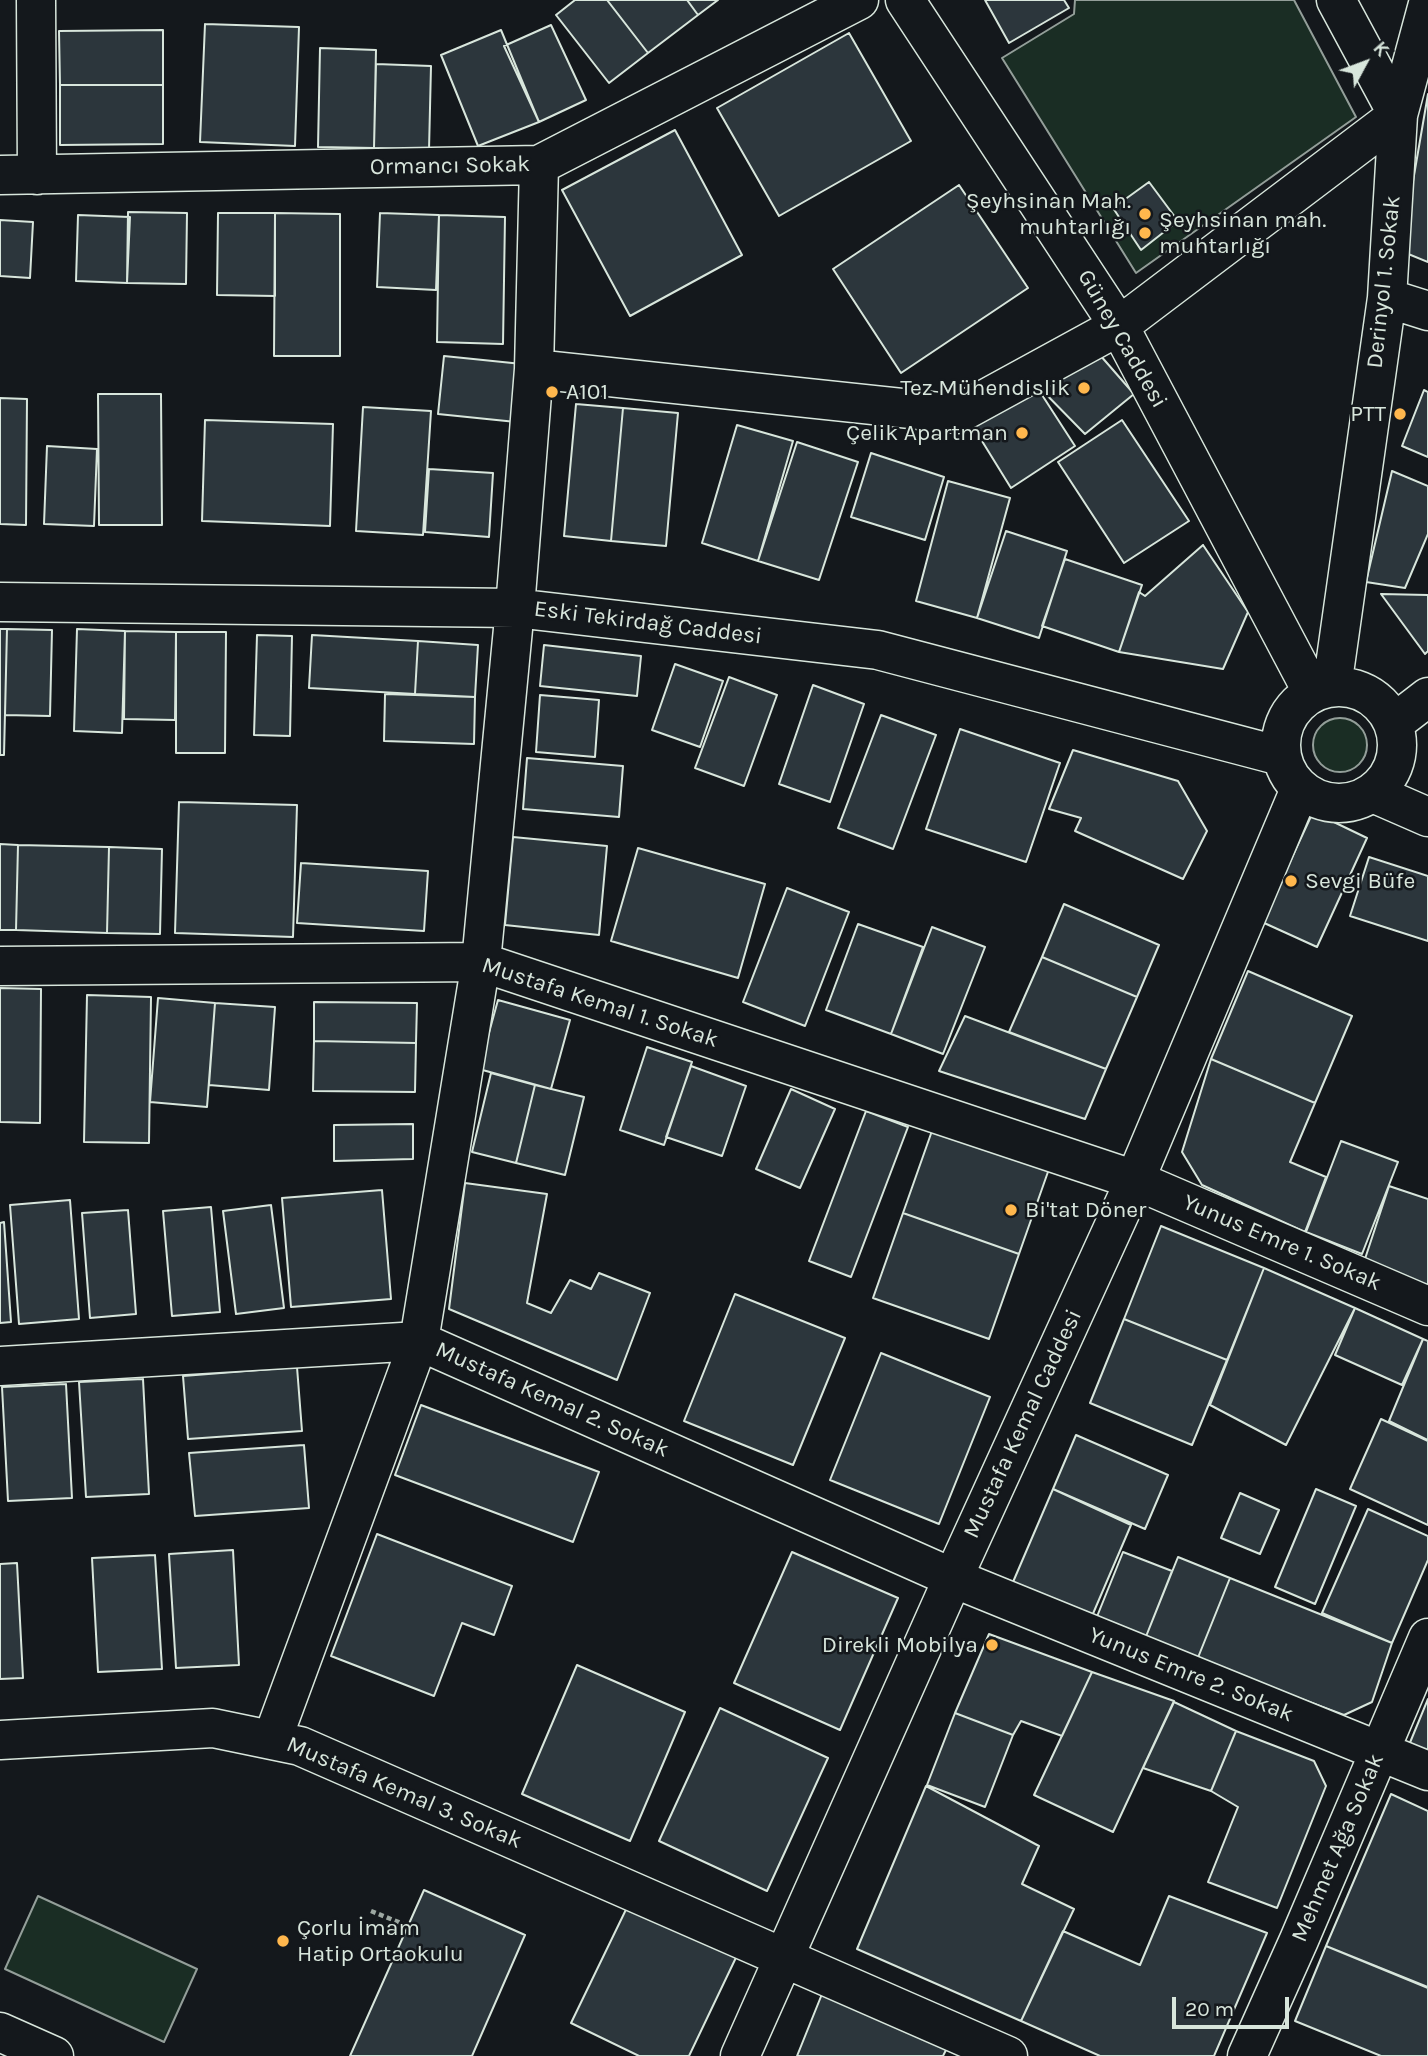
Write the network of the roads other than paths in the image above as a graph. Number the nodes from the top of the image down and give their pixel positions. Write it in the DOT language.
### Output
graph roads {
  1 [pos="36,0"];
  2 [pos="859,0"];
  3 [pos="905,0"];
  4 [pos="1336,0"];
  5 [pos="1425,29"];
  6 [pos="1398,115"];
  7 [pos="539,165"];
  8 [pos="18,175"];
  9 [pos="1387,298"];
  10 [pos="1428,311"];
  11 [pos="1119,326"];
  12 [pos="534,369"];
  13 [pos="0,602"];
  14 [pos="515,608"];
  15 [pos="1323,690"];
  16 [pos="1428,697"];
  17 [pos="1393,724"];
  18 [pos="1281,756"];
  19 [pos="1300,789"];
  20 [pos="1373,793"];
  21 [pos="1428,817"];
  22 [pos="481,962"];
  23 [pos="0,966"];
  24 [pos="1135,1180"];
  25 [pos="1428,1306"];
  26 [pos="419,1341"];
  27 [pos="0,1366"];
  28 [pos="953,1578"];
  29 [pos="1428,1638"];
  30 [pos="0,1740"];
  31 [pos="272,1740"];
  32 [pos="1380,1752"];
  33 [pos="1428,1771"];
  34 [pos="785,1958"];
  35 [pos="0,2032"];
  36 [pos="54,2056"];
  37 [pos="740,2056"];
  38 [pos="1007,2056"];
  39 [pos="1247,2056"];
  1 -- 8 [label="street"];
  2 -- 7 [label="street, Ormancı Sokak"];
  3 -- 11 [label="street, Güney Caddesi"];
  4 -- 6 [label="street"];
  5 -- 6 [label="street, Derinyol 1. Sokak"];
  6 -- 9 [label="street, Derinyol 1. Sokak"];
  6 -- 11 [label="street"];
  7 -- 8 [label="street, Ormancı Sokak"];
  7 -- 12 [label="street"];
  9 -- 10 [label="street"];
  9 -- 15 [label="street, Derinyol 1. Sokak"];
  11 -- 12 [label="street"];
  11 -- 15 [label="street, Güney Caddesi"];
  12 -- 14 [label="street"];
  13 -- 14 [label="street, Eski Tekirdağ Caddesi"];
  14 -- 18 [label="street, Eski Tekirdağ Caddesi"];
  14 -- 22 [label="street"];
  15 -- 17 [label="street"];
  15 -- 18 [label="street"];
  16 -- 17 [label="street"];
  17 -- 20 [label="street"];
  18 -- 19 [label="street"];
  19 -- 20 [label="street"];
  19 -- 24 [label="street, Mustafa Kemal Caddesi"];
  20 -- 21 [label="street"];
  22 -- 23 [label="street, Mustafa Kemal 1. Sokak"];
  22 -- 24 [label="street, Mustafa Kemal 1. Sokak"];
  22 -- 26 [label="street"];
  24 -- 25 [label="street, Yunus Emre 1. Sokak"];
  24 -- 28 [label="street, Mustafa Kemal Caddesi"];
  26 -- 27 [label="street, Mustafa Kemal 2. Sokak"];
  26 -- 28 [label="street, Mustafa Kemal 2. Sokak"];
  26 -- 31 [label="street"];
  28 -- 32 [label="street, Yunus Emre 2. Sokak"];
  28 -- 34 [label="street, Mustafa Kemal Caddesi"];
  29 -- 32 [label="street, Mehmet Ağa Sokak"];
  30 -- 31 [label="street, Mustafa Kemal 3. Sokak"];
  31 -- 34 [label="street, Mustafa Kemal 3. Sokak"];
  32 -- 33 [label="street, Yunus Emre 2. Sokak"];
  32 -- 39 [label="street, Mehmet Ağa Sokak"];
  34 -- 37 [label="street, Mustafa Kemal Caddesi"];
  34 -- 38 [label="street, Mustafa Kemal 3. Sokak"];
  35 -- 36 [label="street"];
}
